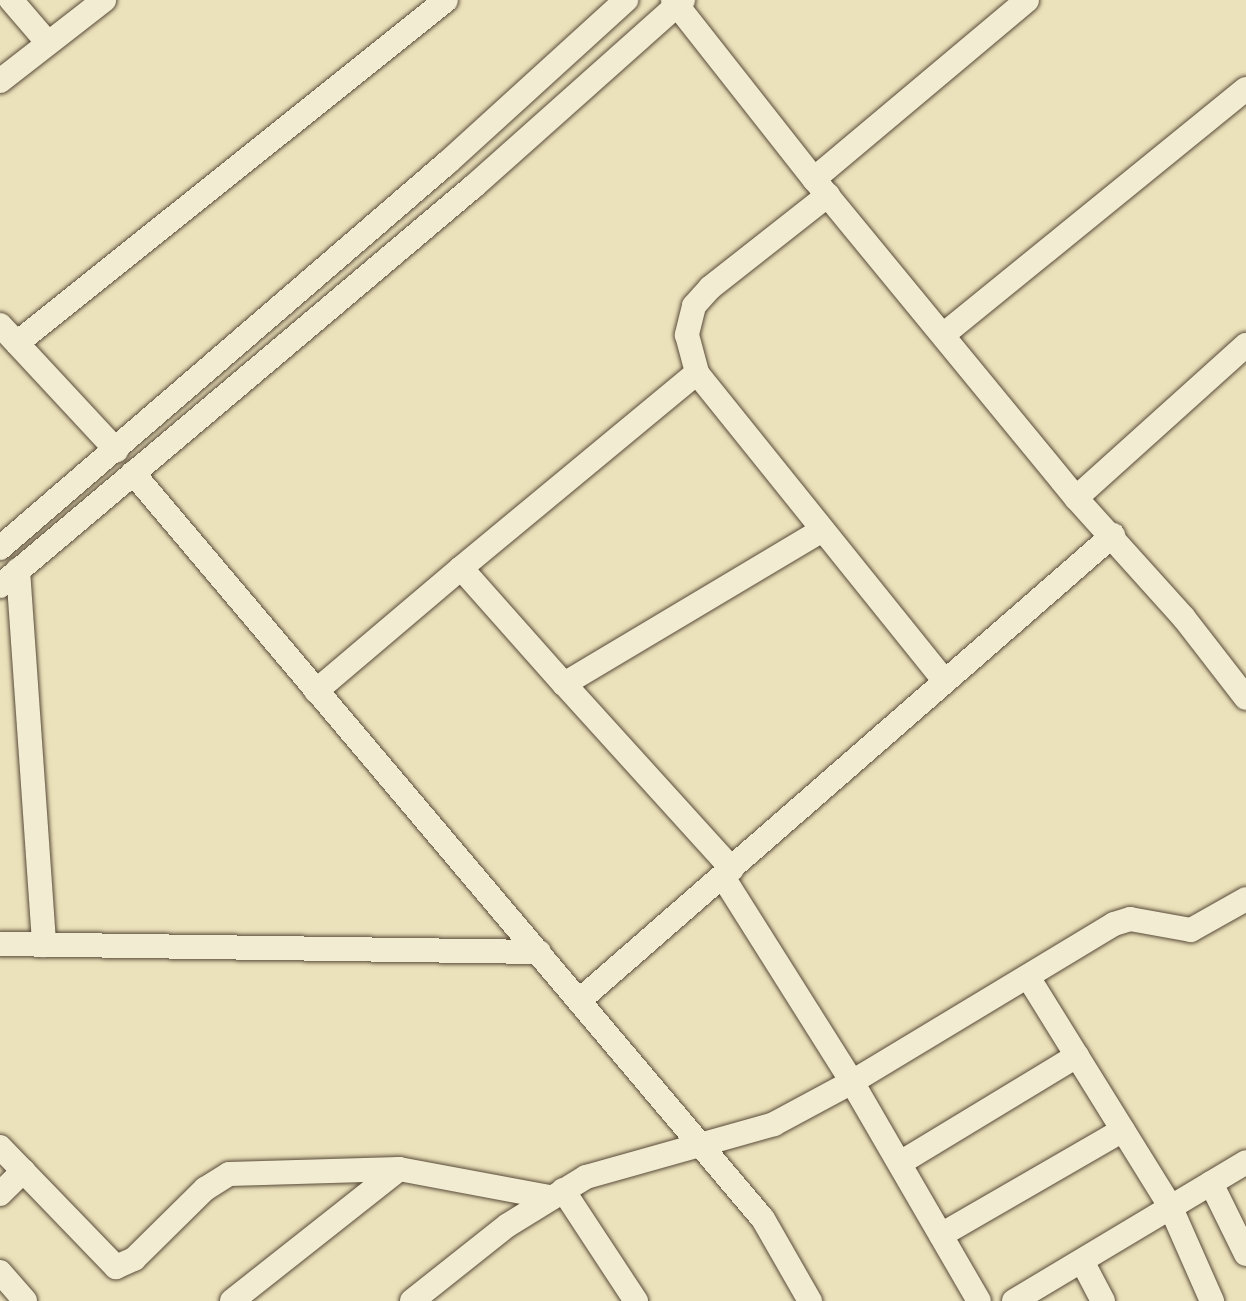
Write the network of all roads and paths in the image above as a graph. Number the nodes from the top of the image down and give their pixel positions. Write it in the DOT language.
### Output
graph roads {
  1 [pos="11,0"];
  2 [pos="104,0"];
  3 [pos="446,0"];
  4 [pos="626,0"];
  5 [pos="1027,0"];
  6 [pos="678,2"];
  7 [pos="48,43"];
  8 [pos="0,81"];
  9 [pos="1246,89"];
  10 [pos="821,187"];
  11 [pos="0,325"];
  12 [pos="943,335"];
  13 [pos="16,343"];
  14 [pos="1246,345"];
  15 [pos="697,373"];
  16 [pos="116,450"];
  17 [pos="134,472"];
  18 [pos="1076,498"];
  19 [pos="821,531"];
  20 [pos="1113,535"];
  21 [pos="0,548"];
  22 [pos="461,568"];
  23 [pos="9,578"];
  24 [pos="945,681"];
  25 [pos="564,684"];
  26 [pos="316,691"];
  27 [pos="1246,698"];
  28 [pos="728,873"];
  29 [pos="1246,899"];
  30 [pos="0,944"];
  31 [pos="44,945"];
  32 [pos="539,952"];
  33 [pos="1028,978"];
  34 [pos="581,999"];
  35 [pos="1077,1056"];
  36 [pos="852,1082"];
  37 [pos="1123,1130"];
  38 [pos="703,1146"];
  39 [pos="0,1147"];
  40 [pos="1246,1162"];
  41 [pos="900,1163"];
  42 [pos="399,1169"];
  43 [pos="23,1171"];
  44 [pos="1211,1183"];
  45 [pos="556,1193"];
  46 [pos="0,1194"];
  47 [pos="1171,1208"];
  48 [pos="941,1235"];
  49 [pos="1246,1254"];
  50 [pos="1082,1261"];
  51 [pos="0,1272"];
  52 [pos="25,1301"];
  53 [pos="232,1301"];
  54 [pos="412,1301"];
  55 [pos="636,1301"];
  56 [pos="810,1301"];
  57 [pos="979,1301"];
  58 [pos="1014,1301"];
  59 [pos="1103,1301"];
  60 [pos="1212,1301"];
  1 -- 7 [label="street"];
  2 -- 7 [label="street"];
  3 -- 13 [label="street"];
  4 -- 16 [label="street"];
  5 -- 10 [label="street"];
  6 -- 10 [label="street"];
  6 -- 17 [label="street"];
  7 -- 8 [label="street"];
  9 -- 12 [label="street"];
  10 -- 12 [label="street"];
  10 -- 15 [label="street"];
  11 -- 13 [label="street"];
  12 -- 18 [label="street"];
  13 -- 16 [label="street"];
  14 -- 18 [label="street"];
  15 -- 19 [label="street"];
  15 -- 22 [label="street"];
  16 -- 21 [label="street"];
  17 -- 23 [label="street"];
  17 -- 26 [label="street"];
  18 -- 20 [label="street"];
  19 -- 24 [label="street"];
  19 -- 25 [label="street"];
  20 -- 24 [label="street"];
  20 -- 27 [label="street"];
  22 -- 25 [label="street"];
  22 -- 26 [label="street"];
  23 -- 31 [label="street"];
  24 -- 28 [label="street"];
  25 -- 28 [label="street"];
  26 -- 32 [label="street"];
  28 -- 34 [label="street"];
  28 -- 36 [label="street"];
  29 -- 33 [label="street"];
  30 -- 31 [label="street"];
  31 -- 32 [label="street"];
  32 -- 34 [label="street"];
  33 -- 35 [label="street"];
  33 -- 36 [label="street"];
  34 -- 38 [label="street"];
  35 -- 37 [label="street"];
  35 -- 41 [label="street"];
  36 -- 38 [label="street"];
  36 -- 41 [label="street"];
  37 -- 47 [label="street"];
  37 -- 48 [label="street"];
  38 -- 45 [label="street"];
  38 -- 56 [label="street"];
  39 -- 43 [label="street"];
  40 -- 44 [label="street"];
  41 -- 48 [label="street"];
  42 -- 43 [label="street"];
  42 -- 45 [label="street"];
  42 -- 53 [label="street"];
  43 -- 46 [label="street"];
  44 -- 47 [label="street"];
  44 -- 49 [label="street"];
  45 -- 54 [label="street"];
  45 -- 55 [label="street"];
  47 -- 50 [label="street"];
  47 -- 60 [label="street"];
  48 -- 57 [label="street"];
  50 -- 58 [label="street"];
  50 -- 59 [label="street"];
  51 -- 52 [label="street"];
}
